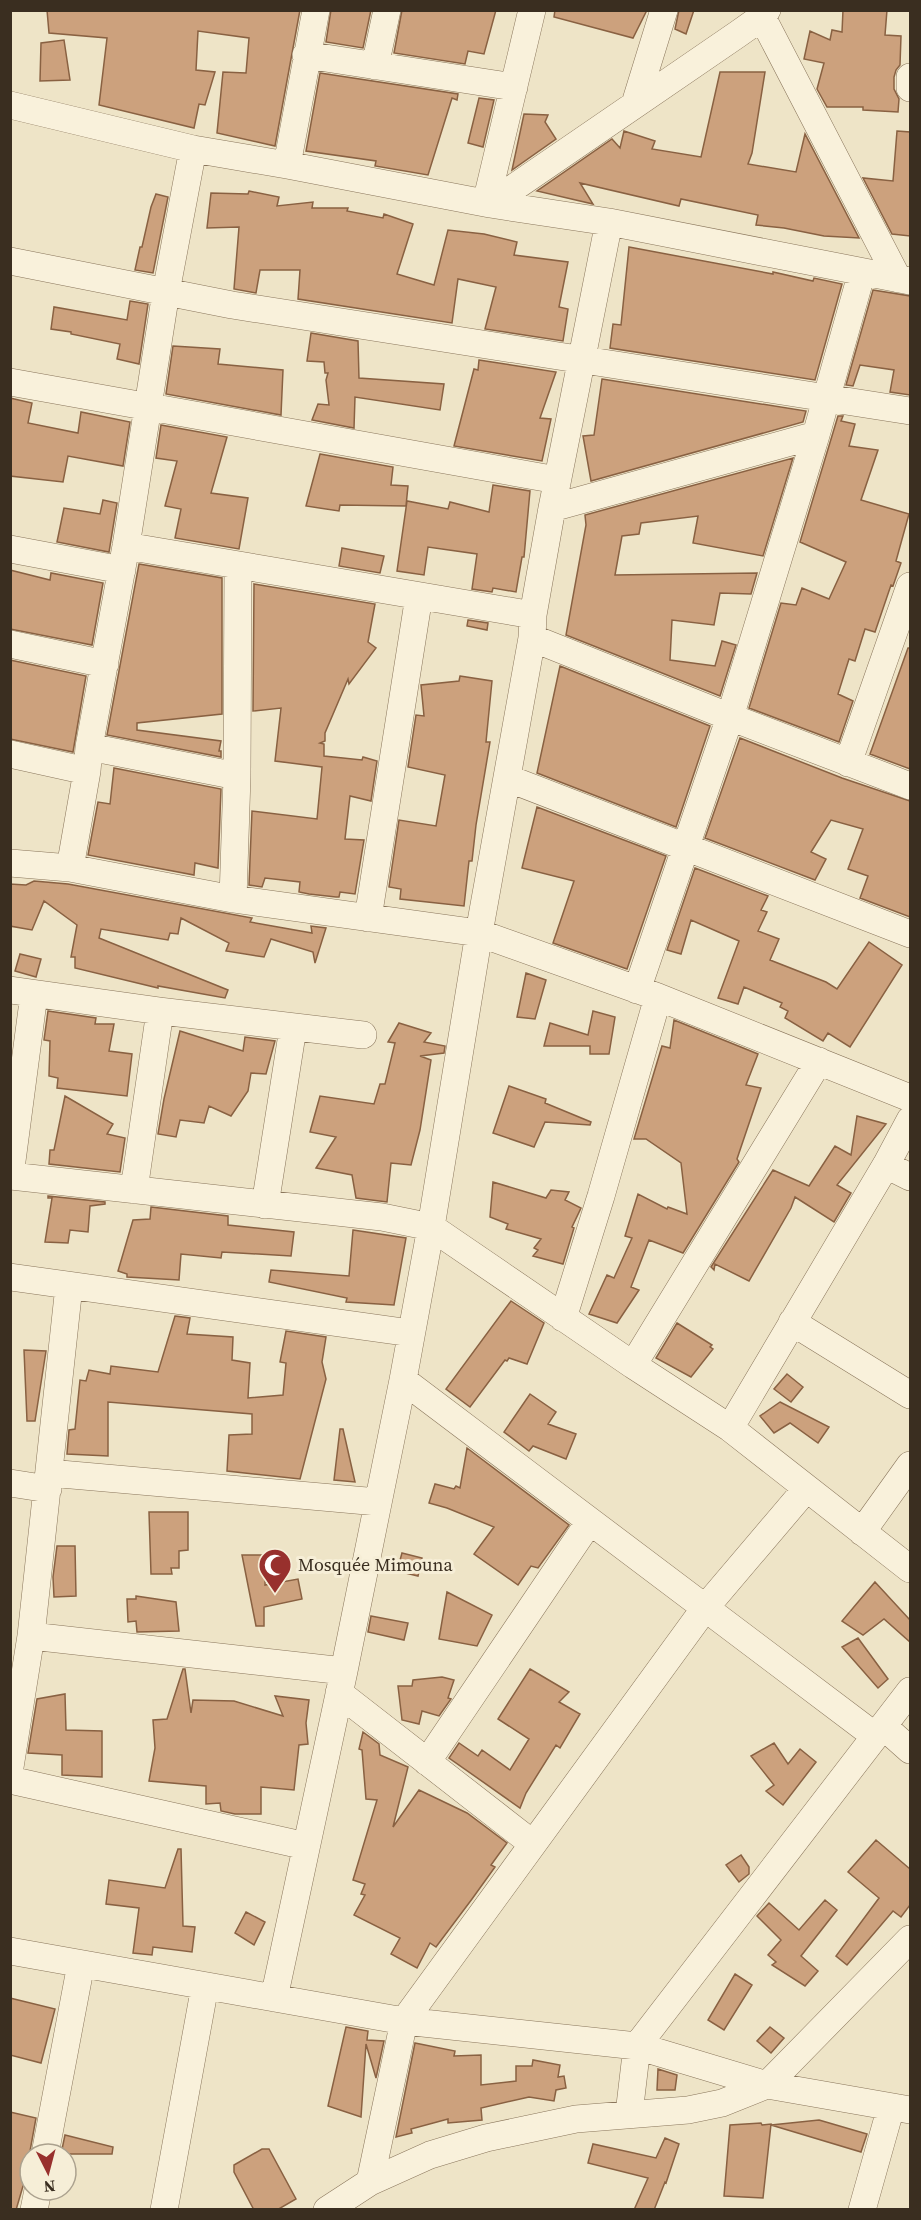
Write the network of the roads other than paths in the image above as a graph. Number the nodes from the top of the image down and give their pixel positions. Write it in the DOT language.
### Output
graph roads {
  1 [pos="316,10"];
  2 [pos="387,10"];
  3 [pos="532,10"];
  4 [pos="664,10"];
  5 [pos="764,14"];
  6 [pos="306,56"];
  7 [pos="375,66"];
  8 [pos="910,77"];
  9 [pos="514,87"];
  10 [pos="910,88"];
  11 [pos="635,104"];
  12 [pos="10,105"];
  13 [pos="193,149"];
  14 [pos="287,165"];
  15 [pos="488,204"];
  16 [pos="609,222"];
  17 [pos="10,261"];
  18 [pos="862,272"];
  19 [pos="904,280"];
  20 [pos="166,292"];
  21 [pos="582,359"];
  22 [pos="10,382"];
  23 [pos="827,398"];
  24 [pos="149,407"];
  25 [pos="910,411"];
  26 [pos="816,435"];
  27 [pos="557,480"];
  28 [pos="552,508"];
  29 [pos="10,549"];
  30 [pos="124,558"];
  31 [pos="238,566"];
  32 [pos="910,586"];
  33 [pos="419,596"];
  34 [pos="532,627"];
  35 [pos="10,644"];
  36 [pos="105,664"];
  37 [pos="730,717"];
  38 [pos="10,754"];
  39 [pos="88,759"];
  40 [pos="848,763"];
  41 [pos="237,776"];
  42 [pos="507,778"];
  43 [pos="910,786"];
  44 [pos="686,847"];
  45 [pos="10,863"];
  46 [pos="70,868"];
  47 [pos="233,899"];
  48 [pos="368,918"];
  49 [pos="479,933"];
  50 [pos="910,934"];
  51 [pos="22,992"];
  52 [pos="648,993"];
  53 [pos="160,1011"];
  54 [pos="293,1028"];
  55 [pos="363,1035"];
  56 [pos="819,1061"];
  57 [pos="910,1098"];
  58 [pos="910,1120"];
  59 [pos="886,1165"];
  60 [pos="11,1176"];
  61 [pos="910,1177"];
  62 [pos="134,1190"];
  63 [pos="265,1205"];
  64 [pos="431,1227"];
  65 [pos="10,1277"];
  66 [pos="69,1286"];
  67 [pos="563,1318"];
  68 [pos="792,1322"];
  69 [pos="411,1333"];
  70 [pos="633,1365"];
  71 [pos="403,1380"];
  72 [pos="910,1395"];
  73 [pos="730,1428"];
  74 [pos="910,1465"];
  75 [pos="49,1481"];
  76 [pos="10,1483"];
  77 [pos="806,1489"];
  78 [pos="378,1502"];
  79 [pos="590,1521"];
  80 [pos="862,1532"];
  81 [pos="910,1569"];
  82 [pos="705,1608"];
  83 [pos="31,1636"];
  84 [pos="342,1682"];
  85 [pos="910,1691"];
  86 [pos="879,1731"];
  87 [pos="910,1750"];
  88 [pos="427,1762"];
  89 [pos="10,1767"];
  90 [pos="10,1780"];
  91 [pos="533,1844"];
  92 [pos="306,1846"];
  93 [pos="910,1939"];
  94 [pos="10,1951"];
  95 [pos="81,1964"];
  96 [pos="205,1986"];
  97 [pos="274,1998"];
  98 [pos="404,2021"];
  99 [pos="637,2046"];
  100 [pos="766,2085"];
  101 [pos="901,2109"];
  102 [pos="629,2114"];
  103 [pos="47,2142"];
  104 [pos="370,2182"];
  105 [pos="164,2210"];
  106 [pos="327,2210"];
  107 [pos="862,2210"];
  1 -- 6 [label="street"];
  2 -- 7 [label="street"];
  3 -- 9 [label="street"];
  4 -- 11 [label="street"];
  5 -- 11 [label="street"];
  5 -- 19 [label="street"];
  6 -- 7 [label="street"];
  6 -- 14 [label="street"];
  7 -- 9 [label="street"];
  8 -- 10 [label="street"];
  9 -- 15 [label="street"];
  11 -- 15 [label="street"];
  12 -- 13 [label="street"];
  13 -- 14 [label="street"];
  13 -- 20 [label="street"];
  14 -- 15 [label="street"];
  15 -- 16 [label="street"];
  16 -- 18 [label="street"];
  16 -- 21 [label="street"];
  17 -- 20 [label="street"];
  18 -- 19 [label="street"];
  18 -- 23 [label="street"];
  20 -- 21 [label="street"];
  20 -- 24 [label="street"];
  21 -- 23 [label="street"];
  21 -- 27 [label="street"];
  22 -- 24 [label="street"];
  23 -- 25 [label="street"];
  23 -- 26 [label="street"];
  24 -- 27 [label="street"];
  24 -- 30 [label="street"];
  26 -- 28 [label="street"];
  26 -- 37 [label="street"];
  27 -- 28 [label="street"];
  28 -- 34 [label="street"];
  29 -- 30 [label="street"];
  30 -- 31 [label="street"];
  30 -- 36 [label="street"];
  31 -- 33 [label="street"];
  31 -- 41 [label="street"];
  32 -- 40 [label="street"];
  33 -- 34 [label="street"];
  33 -- 48 [label="street"];
  34 -- 37 [label="street"];
  34 -- 42 [label="street"];
  35 -- 36 [label="street"];
  36 -- 39 [label="street"];
  37 -- 40 [label="street"];
  37 -- 44 [label="street"];
  38 -- 39 [label="street"];
  39 -- 41 [label="street"];
  39 -- 46 [label="street"];
  40 -- 43 [label="street"];
  41 -- 47 [label="street"];
  42 -- 44 [label="street"];
  42 -- 49 [label="street"];
  44 -- 50 [label="street"];
  44 -- 52 [label="street"];
  45 -- 46 [label="street"];
  46 -- 47 [label="street"];
  47 -- 48 [label="street"];
  48 -- 49 [label="street"];
  49 -- 52 [label="street"];
  49 -- 64 [label="street"];
  51 -- 53 [label="street"];
  51 -- 60 [label="street"];
  52 -- 56 [label="street"];
  52 -- 67 [label="street"];
  53 -- 54 [label="street"];
  53 -- 62 [label="street"];
  54 -- 55 [label="street"];
  54 -- 63 [label="street"];
  56 -- 57 [label="street"];
  56 -- 70 [label="street"];
  58 -- 59 [label="street"];
  59 -- 61 [label="street"];
  59 -- 68 [label="street"];
  60 -- 62 [label="street"];
  62 -- 63 [label="street"];
  63 -- 64 [label="street"];
  64 -- 67 [label="street"];
  64 -- 69 [label="street"];
  65 -- 66 [label="street"];
  66 -- 69 [label="street"];
  66 -- 75 [label="street"];
  67 -- 70 [label="street"];
  68 -- 72 [label="street"];
  68 -- 73 [label="street"];
  69 -- 71 [label="street"];
  70 -- 73 [label="street"];
  71 -- 78 [label="street"];
  71 -- 79 [label="street"];
  73 -- 77 [label="street"];
  74 -- 80 [label="street"];
  75 -- 76 [label="street"];
  75 -- 78 [label="street"];
  75 -- 83 [label="street"];
  77 -- 80 [label="street"];
  77 -- 82 [label="street"];
  78 -- 84 [label="street"];
  79 -- 82 [label="street"];
  79 -- 88 [label="street"];
  80 -- 81 [label="street"];
  82 -- 86 [label="street"];
  82 -- 91 [label="street"];
  83 -- 84 [label="street"];
  83 -- 89 [label="street"];
  84 -- 88 [label="street"];
  84 -- 92 [label="street"];
  85 -- 86 [label="street"];
  86 -- 87 [label="street"];
  86 -- 99 [label="street"];
  88 -- 91 [label="street"];
  90 -- 92 [label="street"];
  91 -- 98 [label="street"];
  92 -- 97 [label="street"];
  93 -- 100 [label="street"];
  94 -- 95 [label="street"];
  95 -- 96 [label="street"];
  95 -- 103 [label="street"];
  96 -- 97 [label="street"];
  96 -- 105 [label="street"];
  97 -- 98 [label="street"];
  98 -- 99 [label="street"];
  98 -- 104 [label="street"];
  99 -- 100 [label="street"];
  99 -- 102 [label="street"];
  100 -- 101 [label="street"];
  100 -- 102 [label="street"];
  101 -- 107 [label="street"];
  102 -- 104 [label="street"];
  104 -- 106 [label="street"];
}
